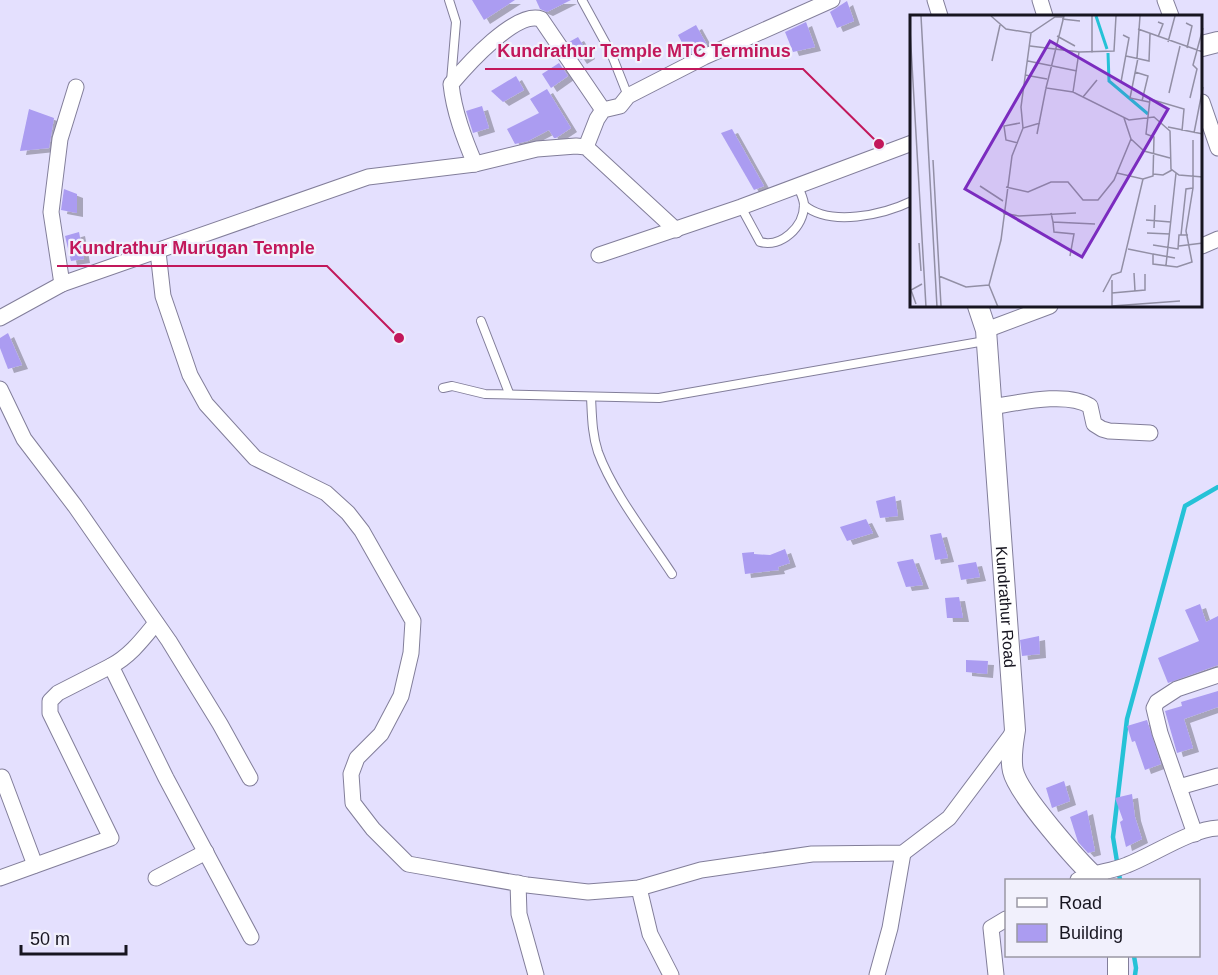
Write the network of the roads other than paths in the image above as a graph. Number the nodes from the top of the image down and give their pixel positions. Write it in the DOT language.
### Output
graph roads {
  1 [pos="449,0"];
  2 [pos="582,0"];
  3 [pos="832,0"];
  4 [pos="934,0"];
  5 [pos="1040,0"];
  6 [pos="1164,0"];
  7 [pos="940,15"];
  8 [pos="1046,15"];
  9 [pos="1171,15"];
  10 [pos="1218,42"];
  11 [pos="1203,46"];
  12 [pos="451,84"];
  13 [pos="76,87"];
  14 [pos="628,96"];
  15 [pos="1203,105"];
  16 [pos="603,110"];
  17 [pos="910,144"];
  18 [pos="586,147"];
  19 [pos="1218,148"];
  20 [pos="474,164"];
  21 [pos="798,186"];
  22 [pos="910,202"];
  23 [pos="804,205"];
  24 [pos="741,207"];
  25 [pos="676,230"];
  26 [pos="1218,239"];
  27 [pos="1203,246"];
  28 [pos="158,252"];
  29 [pos="599,255"];
  30 [pos="62,284"];
  31 [pos="979,308"];
  32 [pos="1046,308"];
  33 [pos="0,318"];
  34 [pos="482,321"];
  35 [pos="986,335"];
  36 [pos="443,388"];
  37 [pos="0,389"];
  38 [pos="509,393"];
  39 [pos="591,397"];
  40 [pos="991,407"];
  41 [pos="1150,433"];
  42 [pos="672,574"];
  43 [pos="156,623"];
  44 [pos="111,666"];
  45 [pos="1218,675"];
  46 [pos="1015,730"];
  47 [pos="1218,776"];
  48 [pos="3,777"];
  49 [pos="250,778"];
  50 [pos="1179,788"];
  51 [pos="1218,828"];
  52 [pos="1195,834"];
  53 [pos="206,852"];
  54 [pos="903,853"];
  55 [pos="36,865"];
  56 [pos="1093,877"];
  57 [pos="0,878"];
  58 [pos="156,878"];
  59 [pos="518,883"];
  60 [pos="639,888"];
  61 [pos="1005,920"];
  62 [pos="251,937"];
  63 [pos="1118,957"];
  64 [pos="536,975"];
  65 [pos="671,975"];
  66 [pos="877,975"];
  67 [pos="996,975"];
  68 [pos="1118,975"];
  1 -- 12 [label="lane"];
  2 -- 14 [label="lane"];
  3 -- 14 [label="street"];
  4 -- 7 [label="street"];
  5 -- 8 [label="street"];
  6 -- 9 [label="street"];
  10 -- 11 [label="street"];
  12 -- 16 [label="street"];
  12 -- 20 [label="street"];
  13 -- 30 [label="street"];
  14 -- 16 [label="street"];
  15 -- 19 [label="street"];
  16 -- 18 [label="street"];
  17 -- 21 [label="street"];
  18 -- 20 [label="street"];
  18 -- 25 [label="street"];
  20 -- 28 [label="street"];
  21 -- 23 [label="lane"];
  21 -- 24 [label="street"];
  22 -- 23 [label="lane"];
  23 -- 24 [label="lane"];
  24 -- 25 [label="street"];
  25 -- 29 [label="street"];
  26 -- 27 [label="street"];
  28 -- 30 [label="street"];
  28 -- 59 [label="street"];
  30 -- 33 [label="street"];
  31 -- 35 [label="street, Kundrathur Road"];
  32 -- 35 [label="street"];
  34 -- 38 [label="lane"];
  35 -- 39 [label="lane"];
  35 -- 40 [label="street, Kundrathur Road"];
  36 -- 38 [label="lane"];
  37 -- 43 [label="street"];
  38 -- 39 [label="lane"];
  39 -- 42 [label="lane"];
  40 -- 41 [label="street"];
  40 -- 46 [label="street, Kundrathur Road"];
  43 -- 44 [label="street"];
  43 -- 49 [label="street"];
  44 -- 53 [label="street"];
  44 -- 55 [label="street"];
  45 -- 50 [label="street"];
  46 -- 54 [label="street"];
  46 -- 56 [label="street, Kundrathur Road"];
  47 -- 50 [label="street"];
  48 -- 55 [label="street"];
  50 -- 52 [label="street"];
  51 -- 52 [label="street"];
  52 -- 56 [label="street"];
  53 -- 58 [label="street"];
  53 -- 62 [label="street"];
  54 -- 60 [label="street"];
  54 -- 66 [label="street"];
  55 -- 57 [label="street"];
  59 -- 60 [label="street"];
  59 -- 64 [label="street"];
  60 -- 65 [label="street"];
  61 -- 67 [label="street"];
  63 -- 68 [label="street"];
}
